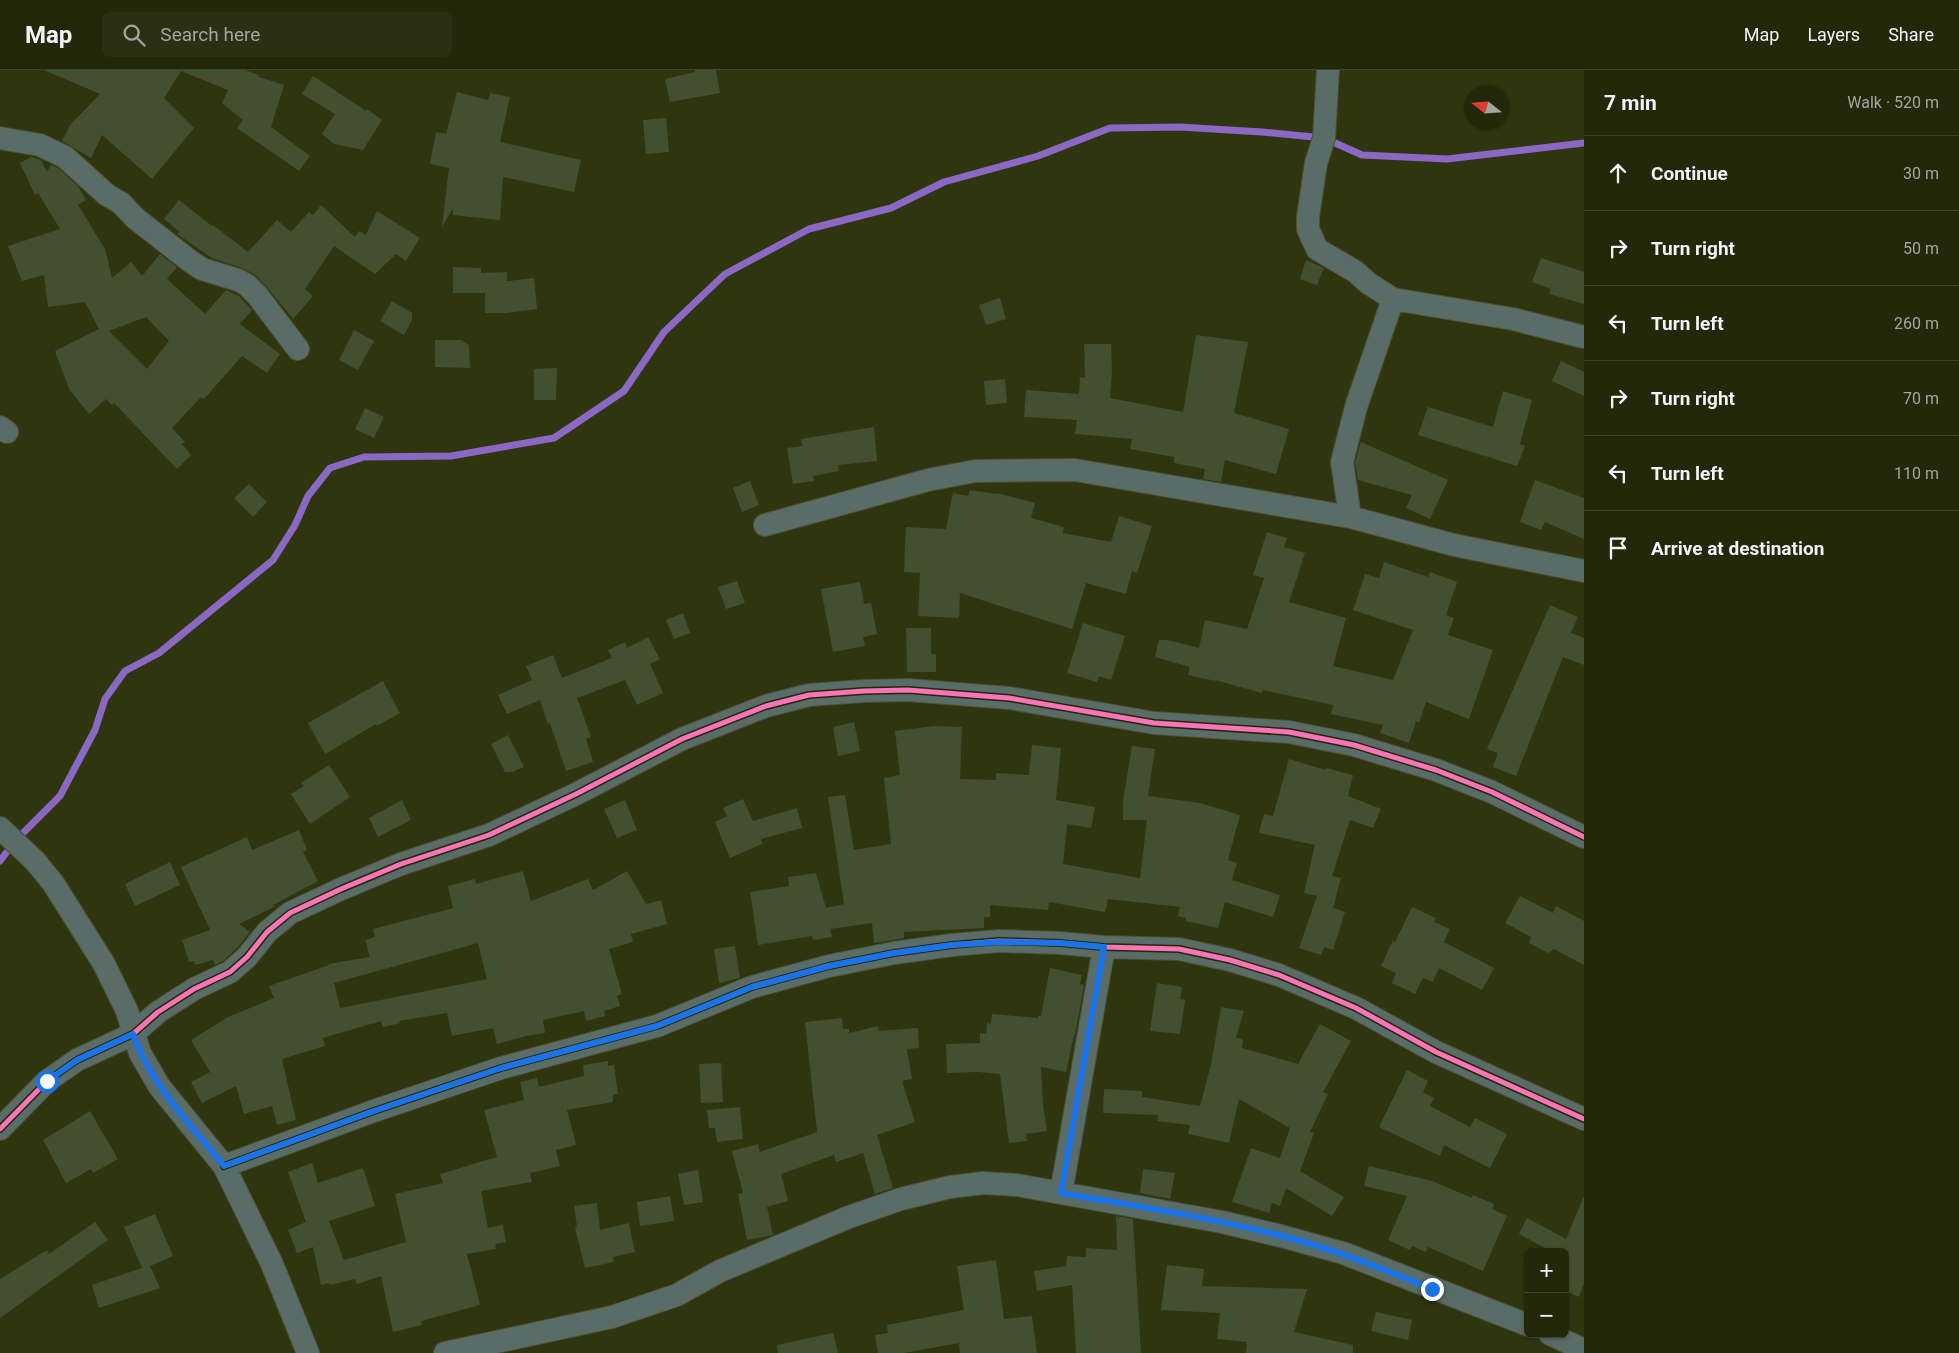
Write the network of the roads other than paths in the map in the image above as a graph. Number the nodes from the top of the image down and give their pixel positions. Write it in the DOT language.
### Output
graph roads {
  1 [pos="1328,70"];
  2 [pos="0,138"];
  3 [pos="1394,299"];
  4 [pos="1584,337"];
  5 [pos="298,349"];
  6 [pos="1350,517"];
  7 [pos="765,525"];
  8 [pos="1584,571"];
  9 [pos="0,828"];
  10 [pos="1584,838"];
  11 [pos="1104,947"];
  12 [pos="133,1034"];
  13 [pos="1584,1119"];
  14 [pos="0,1129"];
  15 [pos="224,1166"];
  16 [pos="1061,1193"];
  17 [pos="1524,1323"];
  18 [pos="1558,1338"];
  19 [pos="1584,1350"];
  20 [pos="308,1353"];
  21 [pos="445,1353"];
  1 -- 3 [label="street"];
  2 -- 5 [label="street"];
  3 -- 4 [label="street"];
  3 -- 6 [label="street"];
  6 -- 7 [label="street"];
  6 -- 8 [label="street"];
  9 -- 12 [label="street"];
  10 -- 12 [label="street"];
  11 -- 13 [label="street"];
  11 -- 15 [label="street"];
  11 -- 16 [label="street"];
  12 -- 14 [label="street"];
  12 -- 15 [label="street"];
  15 -- 20 [label="street"];
  16 -- 17 [label="street"];
  16 -- 21 [label="street"];
  18 -- 19 [label="street"];
}
